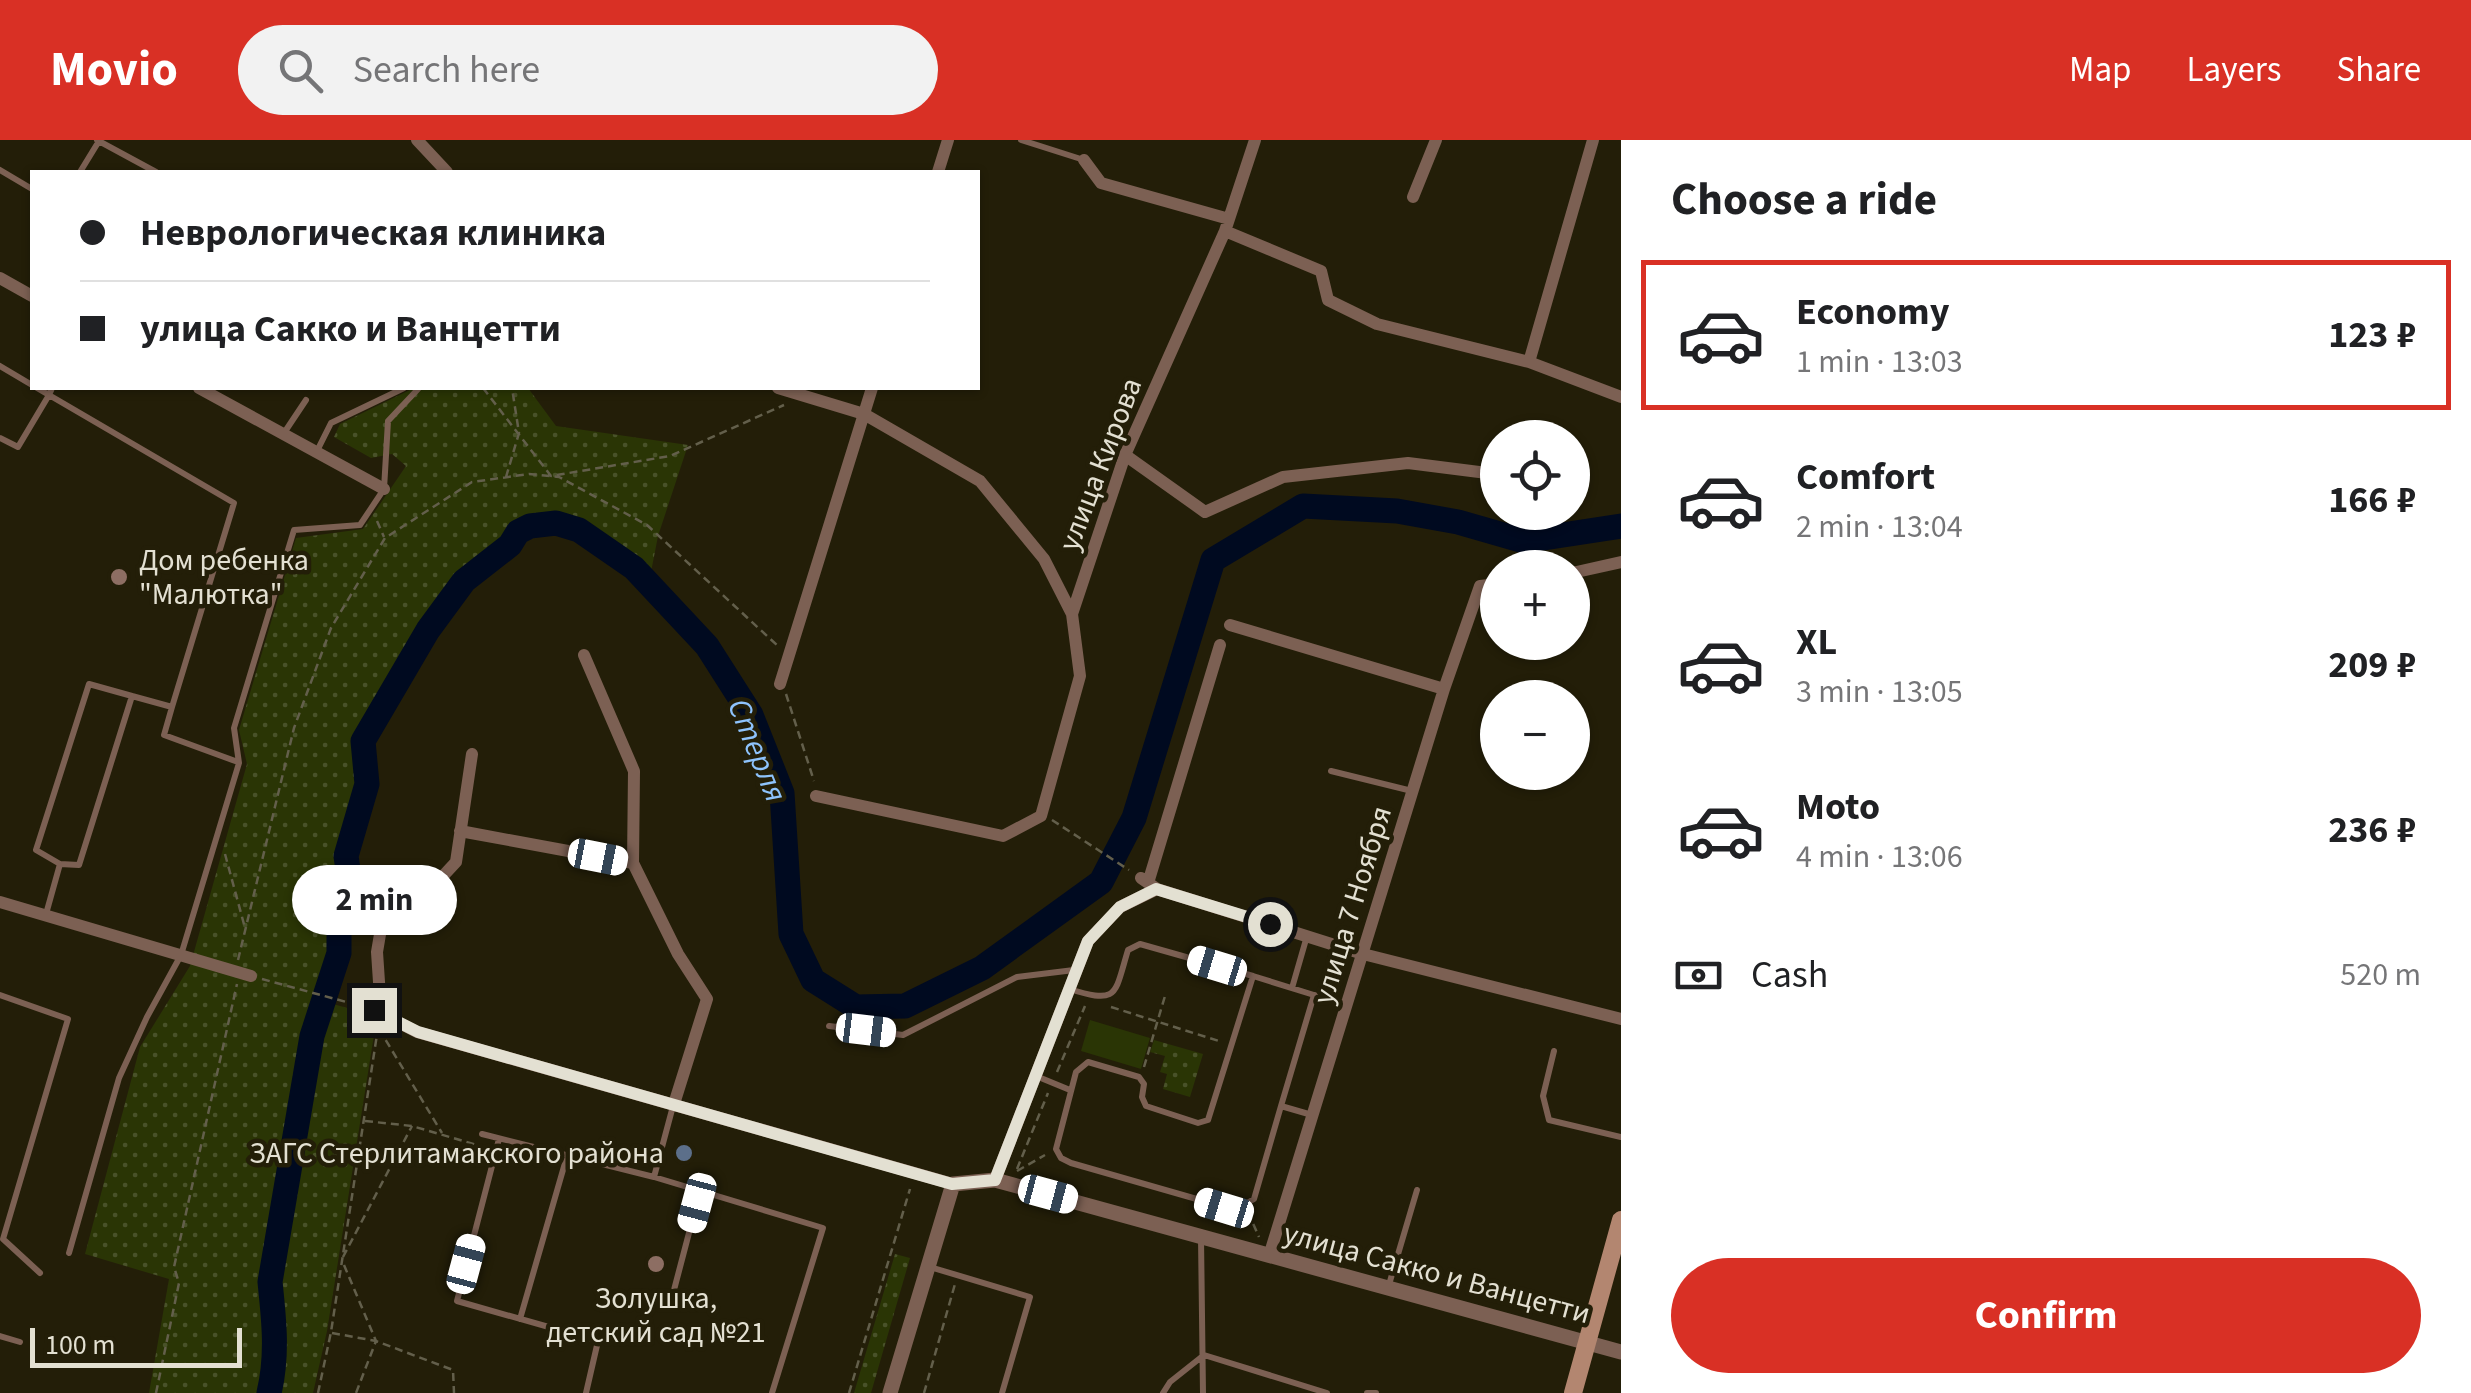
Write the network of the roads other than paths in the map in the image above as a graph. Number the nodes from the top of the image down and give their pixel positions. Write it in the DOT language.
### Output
graph roads {
  1 [pos="98,140"];
  2 [pos="417,140"];
  3 [pos="948,140"];
  4 [pos="1021,140"];
  5 [pos="1256,140"];
  6 [pos="1436,140"];
  7 [pos="1593,140"];
  8 [pos="1084,160"];
  9 [pos="0,170"];
  10 [pos="81,170"];
  11 [pos="144,170"];
  12 [pos="446,170"];
  13 [pos="939,170"];
  14 [pos="30,188"];
  15 [pos="1413,197"];
  16 [pos="1227,225"];
  17 [pos="0,278"];
  18 [pos="30,295"];
  19 [pos="1529,362"];
  20 [pos="0,366"];
  21 [pos="30,383"];
  22 [pos="203,390"];
  23 [pos="400,390"];
  24 [pos="417,390"];
  25 [pos="784,390"];
  26 [pos="871,390"];
  27 [pos="51,391"];
  28 [pos="1621,397"];
  29 [pos="306,400"];
  30 [pos="864,414"];
  31 [pos="283,434"];
  32 [pos="0,438"];
  33 [pos="316,452"];
  34 [pos="1125,456"];
  35 [pos="1480,472"];
  36 [pos="384,489"];
  37 [pos="1621,562"];
  38 [pos="1590,569"];
  39 [pos="1480,586"];
  40 [pos="1072,614"];
  41 [pos="1230,625"];
  42 [pos="1220,644"];
  43 [pos="584,654"];
  44 [pos="780,684"];
  45 [pos="1444,689"];
  46 [pos="132,696"];
  47 [pos="172,707"];
  48 [pos="472,754"];
  49 [pos="239,763"];
  50 [pos="1331,770"];
  51 [pos="1413,791"];
  52 [pos="816,796"];
  53 [pos="460,831"];
  54 [pos="60,864"];
  55 [pos="633,864"];
  56 [pos="1148,883"];
  57 [pos="0,902"];
  58 [pos="46,916"];
  59 [pos="1307,936"];
  60 [pos="1364,954"];
  61 [pos="181,955"];
  62 [pos="1075,969"];
  63 [pos="242,973"];
  64 [pos="1253,976"];
  65 [pos="1292,988"];
  66 [pos="1068,989"];
  67 [pos="1314,994"];
  68 [pos="0,996"];
  69 [pos="1348,1004"];
  70 [pos="1621,1019"];
  71 [pos="830,1026"];
  72 [pos="1554,1052"];
  73 [pos="1035,1075"];
  74 [pos="1070,1090"];
  75 [pos="674,1104"];
  76 [pos="1281,1106"];
  77 [pos="1313,1115"];
  78 [pos="482,1134"];
  79 [pos="1621,1137"];
  80 [pos="500,1138"];
  81 [pos="567,1156"];
  82 [pos="654,1177"];
  83 [pos="995,1180"];
  84 [pos="952,1184"];
  85 [pos="1417,1190"];
  86 [pos="700,1191"];
  87 [pos="1621,1220"];
  88 [pos="1201,1236"];
  89 [pos="1265,1248"];
  90 [pos="69,1253"];
  91 [pos="1616,1261"];
  92 [pos="929,1267"];
  93 [pos="40,1273"];
  94 [pos="1388,1290"];
  95 [pos="669,1309"];
  96 [pos="520,1320"];
  97 [pos="0,1336"];
  98 [pos="20,1342"];
  99 [pos="1588,1342"];
  100 [pos="1621,1352"];
  101 [pos="1204,1355"];
  102 [pos="586,1393"];
  103 [pos="772,1393"];
  104 [pos="890,1393"];
  105 [pos="1002,1393"];
  106 [pos="1163,1393"];
  107 [pos="1203,1393"];
  108 [pos="1328,1393"];
  109 [pos="1367,1393"];
  110 [pos="1376,1393"];
  111 [pos="1572,1393"];
  1 -- 10 [label="lane"];
  1 -- 11 [label="lane"];
  2 -- 12 [label="street"];
  3 -- 13 [label="street"];
  4 -- 8 [label="lane"];
  5 -- 16 [label="street, улица Кирова"];
  6 -- 15 [label="street"];
  7 -- 19 [label="street"];
  8 -- 16 [label="street"];
  9 -- 14 [label="lane"];
  16 -- 19 [label="street"];
  16 -- 34 [label="street, улица Кирова"];
  17 -- 18 [label="street"];
  19 -- 28 [label="street"];
  20 -- 21 [label="lane"];
  22 -- 31 [label="street"];
  23 -- 33 [label="lane"];
  24 -- 36 [label="lane"];
  25 -- 30 [label="street"];
  26 -- 30 [label="street"];
  27 -- 32 [label="lane"];
  27 -- 47 [label="lane"];
  29 -- 31 [label="lane"];
  30 -- 40 [label="street"];
  30 -- 44 [label="street"];
  31 -- 33 [label="street"];
  33 -- 36 [label="street"];
  34 -- 35 [label="street"];
  34 -- 40 [label="street, улица Кирова"];
  36 -- 49 [label="lane"];
  37 -- 38 [label="street"];
  39 -- 45 [label="street, улица 7 Ноября"];
  40 -- 52 [label="street, улица Кирова"];
  41 -- 45 [label="street"];
  42 -- 56 [label="street"];
  43 -- 55 [label="street"];
  45 -- 51 [label="street, улица 7 Ноября"];
  46 -- 47 [label="lane"];
  46 -- 54 [label="lane"];
  46 -- 54 [label="lane"];
  47 -- 49 [label="lane"];
  48 -- 53 [label="street"];
  49 -- 61 [label="lane"];
  50 -- 51 [label="lane"];
  51 -- 60 [label="street, улица 7 Ноября"];
  53 -- 55 [label="street"];
  53 -- 75 [label="street, улица Сакко и Ванцетти"];
  54 -- 58 [label="lane"];
  55 -- 75 [label="street"];
  56 -- 59 [label="street"];
  56 -- 62 [label="street"];
  57 -- 58 [label="street"];
  58 -- 61 [label="street"];
  59 -- 60 [label="street"];
  59 -- 65 [label="lane"];
  60 -- 69 [label="street, улица 7 Ноября"];
  60 -- 70 [label="street"];
  61 -- 63 [label="street"];
  61 -- 90 [label="lane"];
  62 -- 66 [label="street"];
  62 -- 71 [label="lane"];
  64 -- 65 [label="lane"];
  64 -- 66 [label="lane"];
  64 -- 74 [label="lane"];
  65 -- 67 [label="lane"];
  66 -- 73 [label="street"];
  67 -- 69 [label="lane"];
  67 -- 76 [label="lane"];
  68 -- 93 [label="lane"];
  69 -- 77 [label="street, улица 7 Ноября"];
  72 -- 79 [label="lane"];
  73 -- 74 [label="lane"];
  73 -- 83 [label="street"];
  74 -- 76 [label="lane"];
  75 -- 82 [label="lane"];
  75 -- 84 [label="street, улица Сакко и Ванцетти"];
  76 -- 77 [label="lane"];
  77 -- 89 [label="street, улица 7 Ноября"];
  78 -- 80 [label="lane"];
  80 -- 81 [label="lane"];
  80 -- 96 [label="lane"];
  81 -- 82 [label="lane"];
  81 -- 96 [label="lane"];
  82 -- 86 [label="lane"];
  83 -- 84 [label="street, улица Сакко и Ванцетти"];
  83 -- 88 [label="street, улица Сакко и Ванцетти"];
  84 -- 92 [label="street"];
  85 -- 94 [label="lane"];
  86 -- 95 [label="lane"];
  86 -- 103 [label="lane"];
  87 -- 91 [label="main road"];
  88 -- 89 [label="street, улица Сакко и Ванцетти"];
  88 -- 101 [label="lane"];
  89 -- 94 [label="street, улица Сакко и Ванцетти"];
  91 -- 99 [label="main road"];
  92 -- 104 [label="street"];
  92 -- 105 [label="lane"];
  94 -- 99 [label="street, улица Сакко и Ванцетти"];
  96 -- 102 [label="lane"];
  97 -- 98 [label="lane"];
  99 -- 100 [label="street, улица Сакко и Ванцетти"];
  99 -- 111 [label="main road"];
  101 -- 106 [label="lane"];
  101 -- 107 [label="lane"];
  101 -- 108 [label="lane"];
  109 -- 110 [label="lane"];
}
